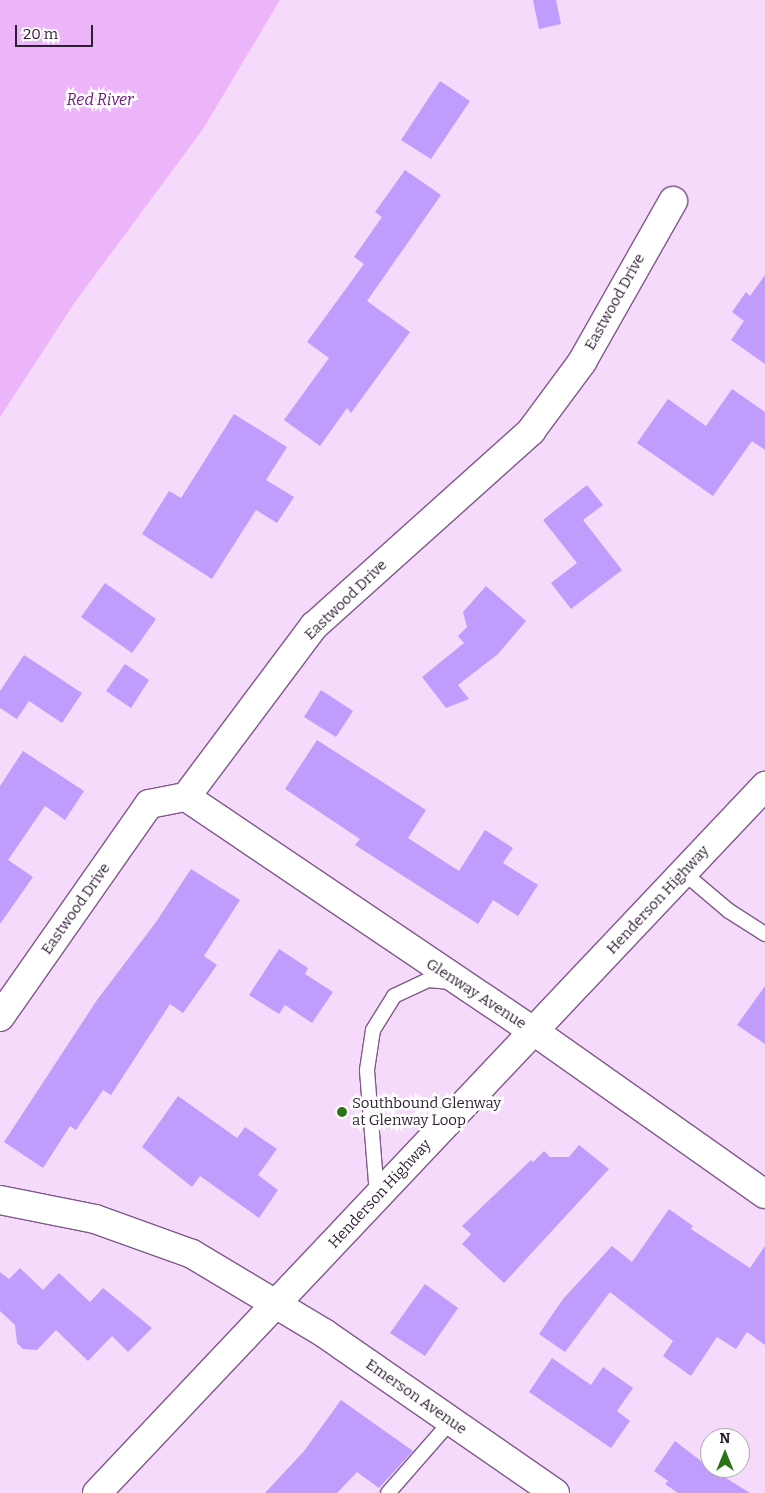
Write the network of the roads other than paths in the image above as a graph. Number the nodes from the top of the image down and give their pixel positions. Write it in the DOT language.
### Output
graph roads {
  1 [pos="673,201"];
  2 [pos="765,786"];
  3 [pos="186,797"];
  4 [pos="684,873"];
  5 [pos="765,934"];
  6 [pos="456,982"];
  7 [pos="0,1017"];
  8 [pos="534,1032"];
  9 [pos="765,1194"];
  10 [pos="377,1196"];
  11 [pos="0,1200"];
  12 [pos="275,1305"];
  13 [pos="451,1421"];
  14 [pos="98,1493"];
  15 [pos="388,1493"];
  16 [pos="555,1493"];
  1 -- 3 [label="street, Eastwood Drive"];
  2 -- 4 [label="street, Henderson Highway"];
  3 -- 6 [label="street, Glenway Avenue"];
  3 -- 7 [label="street, Eastwood Drive"];
  4 -- 5 [label="lane"];
  4 -- 8 [label="street, Henderson Highway"];
  6 -- 8 [label="street, Glenway Avenue"];
  6 -- 10 [label="lane"];
  8 -- 9 [label="street, Glenway Avenue"];
  8 -- 10 [label="street, Henderson Highway"];
  10 -- 12 [label="street, Henderson Highway"];
  11 -- 12 [label="street"];
  12 -- 13 [label="street, Emerson Avenue"];
  12 -- 14 [label="street, Henderson Highway"];
  13 -- 15 [label="lane"];
  13 -- 16 [label="street, Emerson Avenue"];
}
